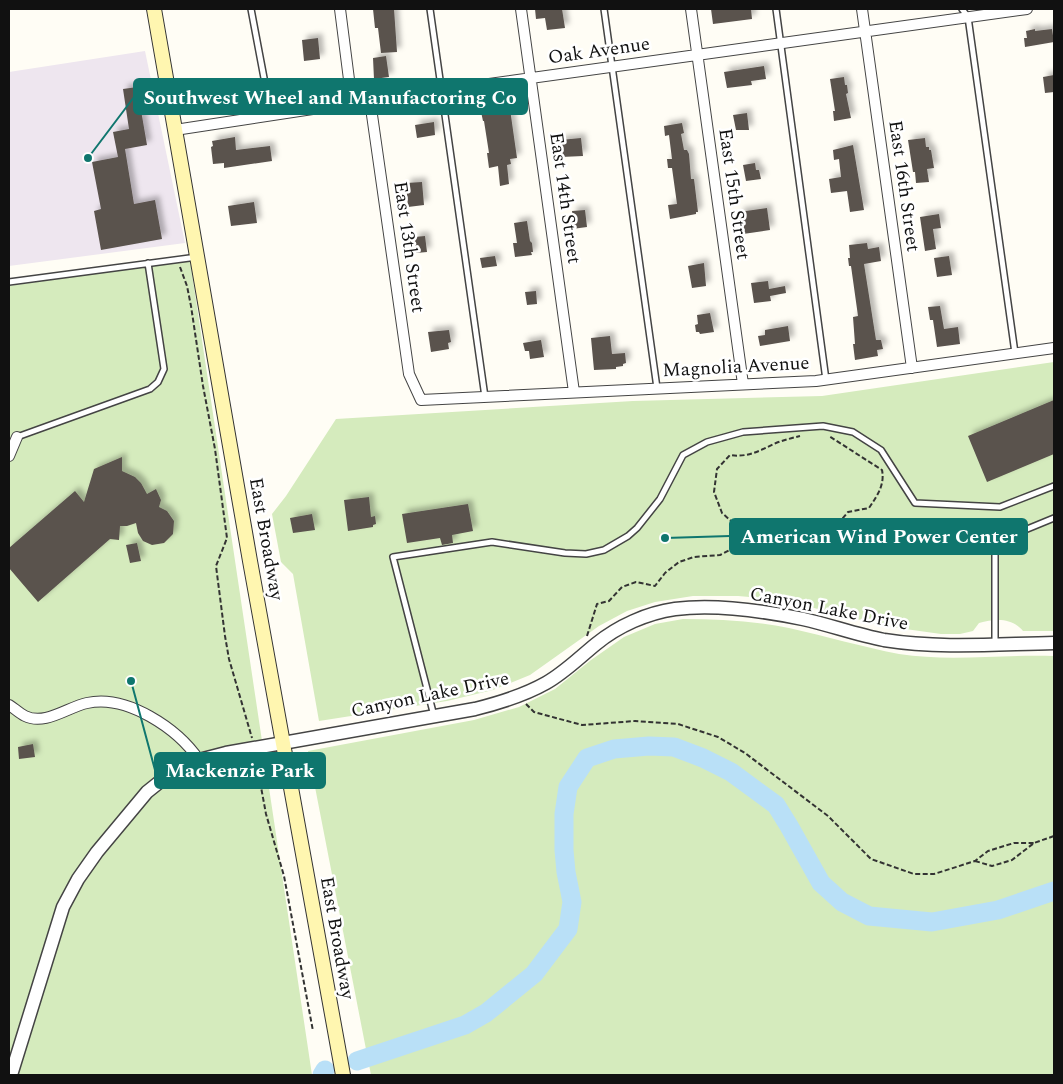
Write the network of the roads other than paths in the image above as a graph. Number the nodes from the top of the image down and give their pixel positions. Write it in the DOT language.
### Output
graph roads {
  1 [pos="154,9"];
  2 [pos="251,9"];
  3 [pos="340,9"];
  4 [pos="430,9"];
  5 [pos="521,9"];
  6 [pos="604,9"];
  7 [pos="691,9"];
  8 [pos="776,9"];
  9 [pos="862,9"];
  10 [pos="1027,9"];
  11 [pos="965,13"];
  12 [pos="865,31"];
  13 [pos="781,43"];
  14 [pos="697,55"];
  15 [pos="612,67"];
  16 [pos="531,78"];
  17 [pos="441,91"];
  18 [pos="370,101"];
  19 [pos="352,103"];
  20 [pos="271,115"];
  21 [pos="175,130"];
  22 [pos="198,257"];
  23 [pos="148,264"];
  24 [pos="9,282"];
  25 [pos="1054,348"];
  26 [pos="1016,354"];
  27 [pos="912,368"];
  28 [pos="826,380"];
  29 [pos="743,384"];
  30 [pos="657,388"];
  31 [pos="574,392"];
  32 [pos="418,396"];
  33 [pos="486,397"];
  34 [pos="17,438"];
  35 [pos="9,456"];
  36 [pos="1054,486"];
  37 [pos="1054,518"];
  38 [pos="1054,643"];
  39 [pos="995,645"];
  40 [pos="9,705"];
  41 [pos="434,716"];
  42 [pos="283,743"];
  43 [pos="199,760"];
  44 [pos="11,1075"];
  45 [pos="343,1075"];
  1 -- 21 [label="main road, East Broadway"];
  2 -- 20 [label="lane"];
  3 -- 19 [label="street"];
  4 -- 17 [label="lane"];
  5 -- 16 [label="street, East 14th Street"];
  6 -- 15 [label="lane"];
  7 -- 14 [label="street, East 15th Street"];
  8 -- 13 [label="lane"];
  9 -- 12 [label="street, East 16th Street"];
  10 -- 11 [label="street, Oak Avenue"];
  11 -- 12 [label="street, Oak Avenue"];
  11 -- 26 [label="lane"];
  12 -- 13 [label="street, Oak Avenue"];
  12 -- 27 [label="street, East 16th Street"];
  13 -- 14 [label="street, Oak Avenue"];
  13 -- 28 [label="lane"];
  14 -- 15 [label="street, Oak Avenue"];
  14 -- 29 [label="street, East 15th Street"];
  15 -- 16 [label="street, Oak Avenue"];
  15 -- 30 [label="lane"];
  16 -- 17 [label="street, Oak Avenue"];
  16 -- 31 [label="street, East 14th Street"];
  17 -- 18 [label="street, Oak Avenue"];
  17 -- 33 [label="lane"];
  18 -- 19 [label="street, Oak Avenue"];
  18 -- 32 [label="street, East 13th Street"];
  19 -- 20 [label="street, Oak Avenue"];
  20 -- 21 [label="street, Oak Avenue"];
  21 -- 22 [label="main road, East Broadway"];
  22 -- 23 [label="lane"];
  22 -- 42 [label="main road, East Broadway"];
  23 -- 24 [label="lane"];
  23 -- 34 [label="lane"];
  25 -- 26 [label="street, Magnolia Avenue"];
  26 -- 27 [label="street, Magnolia Avenue"];
  27 -- 28 [label="street, Magnolia Avenue"];
  28 -- 29 [label="street, Magnolia Avenue"];
  29 -- 30 [label="street, Magnolia Avenue"];
  30 -- 31 [label="street, Magnolia Avenue"];
  31 -- 33 [label="street, Magnolia Avenue"];
  32 -- 33 [label="street, Magnolia Avenue"];
  34 -- 35 [label="street"];
  36 -- 41 [label="lane"];
  37 -- 39 [label="lane"];
  38 -- 39 [label="street, Canyon Lake Drive"];
  39 -- 41 [label="street, Canyon Lake Drive"];
  40 -- 43 [label="street"];
  41 -- 42 [label="street, Canyon Lake Drive"];
  42 -- 43 [label="street, Canyon Lake Drive"];
  42 -- 45 [label="main road, East Broadway"];
  43 -- 44 [label="street, Canyon Lake Drive"];
}
